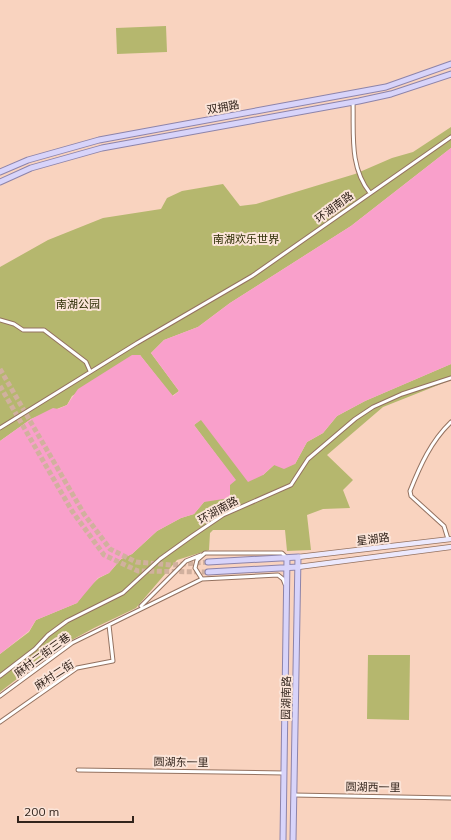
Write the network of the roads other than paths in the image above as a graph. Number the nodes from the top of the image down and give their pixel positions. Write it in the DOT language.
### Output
graph roads {
  1 [pos="451,64"];
  2 [pos="451,74"];
  3 [pos="354,102"];
  4 [pos="451,137"];
  5 [pos="0,172"];
  6 [pos="0,182"];
  7 [pos="370,193"];
  8 [pos="0,320"];
  9 [pos="90,371"];
  10 [pos="451,378"];
  11 [pos="451,422"];
  12 [pos="0,428"];
  13 [pos="449,539"];
  14 [pos="451,547"];
  15 [pos="205,553"];
  16 [pos="298,557"];
  17 [pos="287,558"];
  18 [pos="208,562"];
  19 [pos="298,567"];
  20 [pos="287,568"];
  21 [pos="208,572"];
  22 [pos="202,579"];
  23 [pos="287,587"];
  24 [pos="138,609"];
  25 [pos="109,625"];
  26 [pos="0,676"];
  27 [pos="0,696"];
  28 [pos="0,722"];
  29 [pos="78,770"];
  30 [pos="284,773"];
  31 [pos="294,795"];
  32 [pos="451,798"];
  33 [pos="283,840"];
  34 [pos="293,840"];
  1 -- 5 [label="main road, 双拥路"];
  2 -- 3 [label="main road, 双拥路"];
  3 -- 6 [label="main road, 双拥路"];
  3 -- 7 [label="street"];
  4 -- 7 [label="street, 环湖南路"];
  7 -- 9 [label="street, 环湖南路"];
  8 -- 9 [label="street"];
  9 -- 12 [label="street, 环湖南路"];
  10 -- 26 [label="street, 环湖南路"];
  11 -- 13 [label="street"];
  13 -- 16 [label="main road, 星湖路"];
  14 -- 19 [label="main road, 星湖路"];
  15 -- 17 [label="street"];
  15 -- 22 [label="street"];
  15 -- 24 [label="street"];
  16 -- 17 [label="main road"];
  16 -- 19 [label="main road, 园湖南路"];
  17 -- 18 [label="main road"];
  17 -- 20 [label="main road, 园湖南路"];
  19 -- 20 [label="main road"];
  19 -- 31 [label="main road, 园湖南路"];
  20 -- 21 [label="main road"];
  20 -- 23 [label="main road, 园湖南路"];
  22 -- 23 [label="street"];
  22 -- 24 [label="street"];
  23 -- 30 [label="main road, 园湖南路"];
  24 -- 25 [label="street, 麻村二街三巷"];
  25 -- 27 [label="street, 麻村二街三巷"];
  25 -- 28 [label="street, 麻村二街"];
  29 -- 30 [label="street, 圆湖东一里"];
  30 -- 33 [label="main road, 园湖南路"];
  31 -- 32 [label="street, 圆湖西一里"];
  31 -- 34 [label="main road, 园湖南路"];
}
